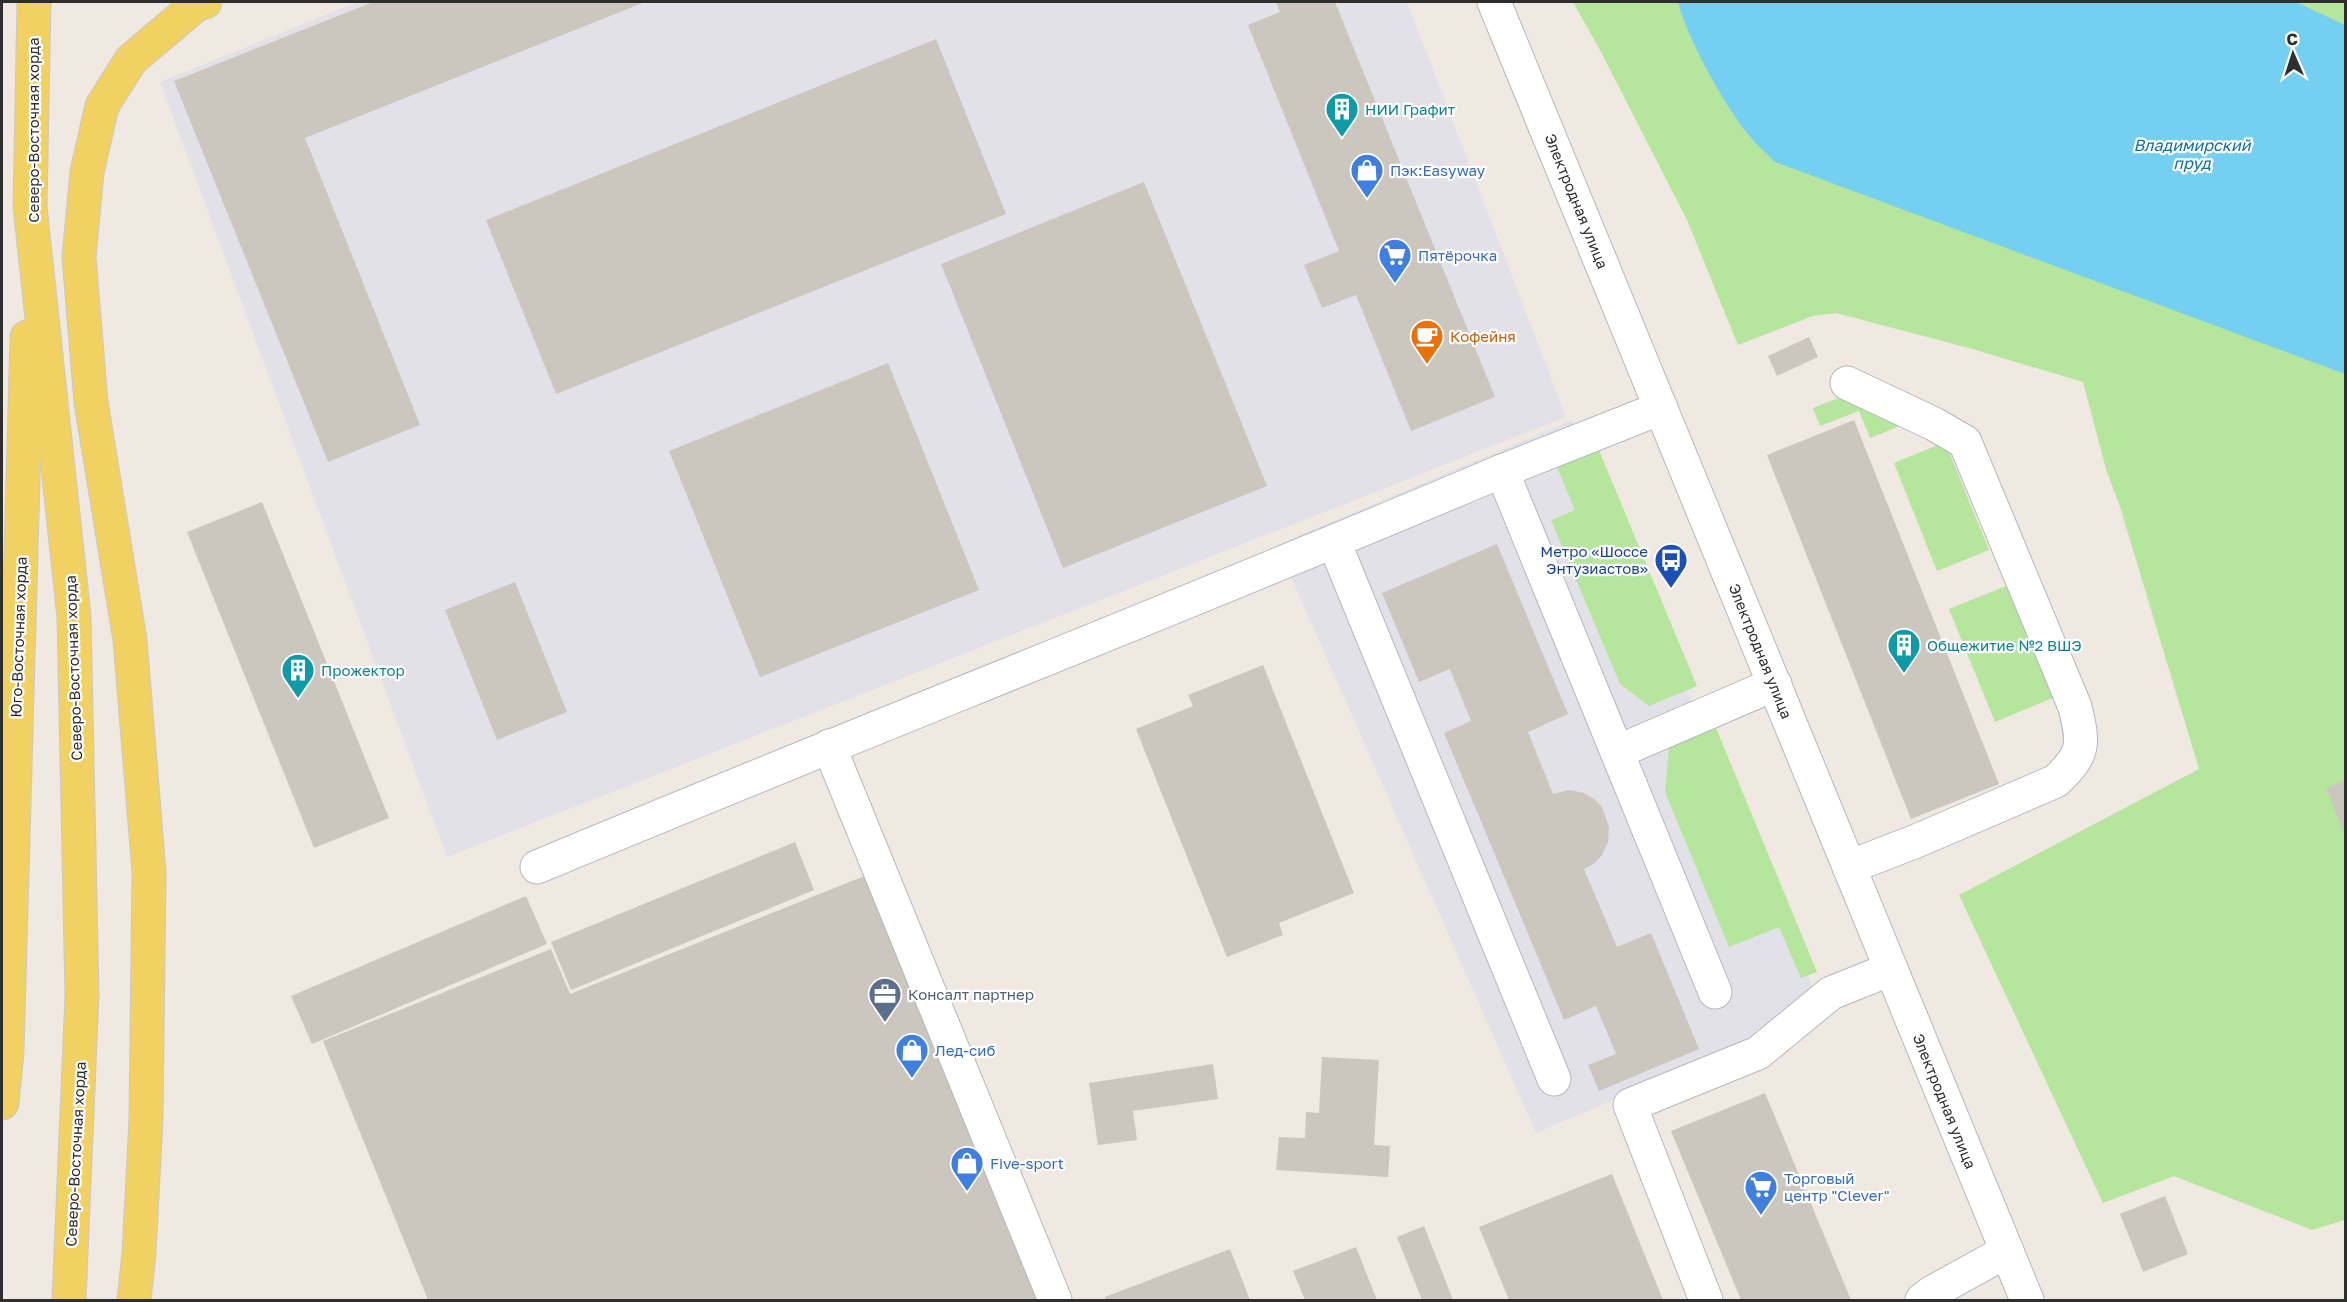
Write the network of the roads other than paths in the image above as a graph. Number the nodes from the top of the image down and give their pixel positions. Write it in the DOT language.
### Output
graph roads {
  1 [pos="34,2"];
  2 [pos="205,2"];
  3 [pos="1494,2"];
  4 [pos="30,206"];
  5 [pos="1847,383"];
  6 [pos="1662,408"];
  7 [pos="1502,471"];
  8 [pos="1334,542"];
  9 [pos="1775,684"];
  10 [pos="829,746"];
  11 [pos="1617,752"];
  12 [pos="537,867"];
  13 [pos="1850,867"];
  14 [pos="1891,969"];
  15 [pos="1715,992"];
  16 [pos="1554,1078"];
  17 [pos="2,1103"];
  18 [pos="2007,1251"];
  19 [pos="69,1300"];
  20 [pos="134,1300"];
  21 [pos="1055,1300"];
  22 [pos="1706,1300"];
  23 [pos="1922,1300"];
  24 [pos="2027,1300"];
  1 -- 4 [label="main road, Северо-Восточная хорда"];
  2 -- 20 [label="main road"];
  3 -- 6 [label="street, Электродная улица"];
  4 -- 17 [label="main road, Юго-Восточная хорда"];
  4 -- 19 [label="main road, Северо-Восточная хорда"];
  5 -- 13 [label="street"];
  6 -- 7 [label="street"];
  6 -- 9 [label="street, Электродная улица"];
  7 -- 8 [label="street"];
  7 -- 11 [label="street"];
  8 -- 10 [label="street"];
  8 -- 16 [label="street"];
  9 -- 11 [label="street"];
  9 -- 13 [label="street, Электродная улица"];
  10 -- 12 [label="street"];
  10 -- 21 [label="street"];
  11 -- 15 [label="street"];
  13 -- 14 [label="street, Электродная улица"];
  14 -- 18 [label="street, Электродная улица"];
  14 -- 22 [label="street"];
  18 -- 23 [label="street"];
  18 -- 24 [label="street, Электродная улица"];
}
